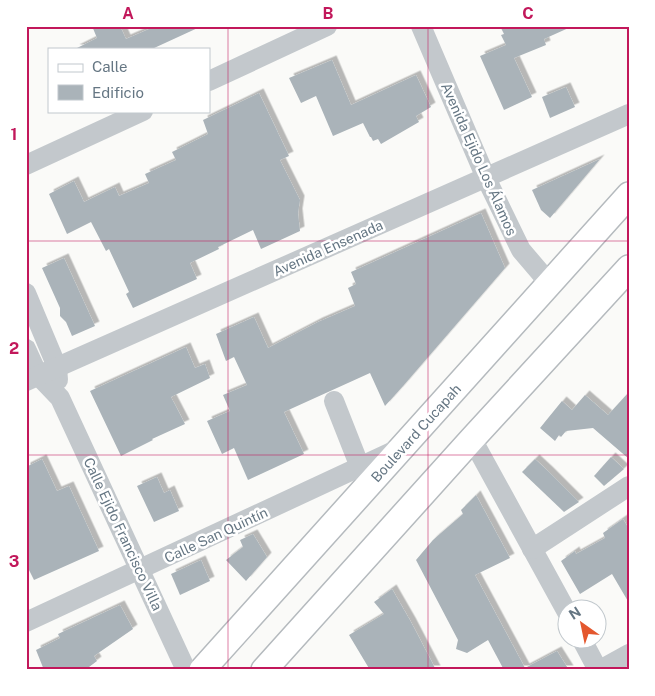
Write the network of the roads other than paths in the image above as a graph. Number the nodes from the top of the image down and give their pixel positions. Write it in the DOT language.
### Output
graph roads {
  1 [pos="328,26"];
  2 [pos="421,26"];
  3 [pos="210,81"];
  4 [pos="141,112"];
  5 [pos="629,114"];
  6 [pos="26,165"];
  7 [pos="486,178"];
  8 [pos="629,195"];
  9 [pos="629,268"];
  10 [pos="550,284"];
  11 [pos="26,293"];
  12 [pos="26,349"];
  13 [pos="57,367"];
  14 [pos="32,378"];
  15 [pos="60,398"];
  16 [pos="334,401"];
  17 [pos="472,439"];
  18 [pos="405,446"];
  19 [pos="360,466"];
  20 [pos="629,486"];
  21 [pos="532,549"];
  22 [pos="141,570"];
  23 [pos="559,598"];
  24 [pos="26,622"];
  25 [pos="587,648"];
  26 [pos="629,654"];
  27 [pos="186,670"];
  28 [pos="202,670"];
  29 [pos="264,670"];
  30 [pos="599,670"];
  1 -- 3 [label="street"];
  2 -- 7 [label="street, Avenida Ejido Los Álamos"];
  4 -- 6 [label="street"];
  5 -- 7 [label="street, Avenida Ensenada"];
  7 -- 10 [label="street, Avenida Ejido Los Álamos"];
  7 -- 13 [label="street, Avenida Ensenada"];
  8 -- 10 [label="main road, Boulevard Cucapah"];
  9 -- 17 [label="main road"];
  10 -- 18 [label="main road, Boulevard Cucapah"];
  11 -- 13 [label="street, Calle Ejido Francisco Villa"];
  12 -- 14 [label="street, Calle Ejido Francisco Villa"];
  13 -- 14 [label="street, Avenida Ensenada"];
  13 -- 15 [label="street, Calle Ejido Francisco Villa"];
  14 -- 15 [label="street, Calle Ejido Francisco Villa"];
  15 -- 22 [label="street, Calle Ejido Francisco Villa"];
  16 -- 19 [label="street"];
  17 -- 21 [label="street"];
  17 -- 29 [label="main road"];
  18 -- 19 [label="street, Calle San Quintín"];
  18 -- 28 [label="main road, Boulevard Cucapah"];
  19 -- 22 [label="street, Calle San Quintín"];
  20 -- 21 [label="street"];
  21 -- 23 [label="street"];
  22 -- 24 [label="street, Calle San Quintín"];
  22 -- 27 [label="street, Calle Ejido Francisco Villa"];
  25 -- 30 [label="street"];
  26 -- 30 [label="street"];
}
